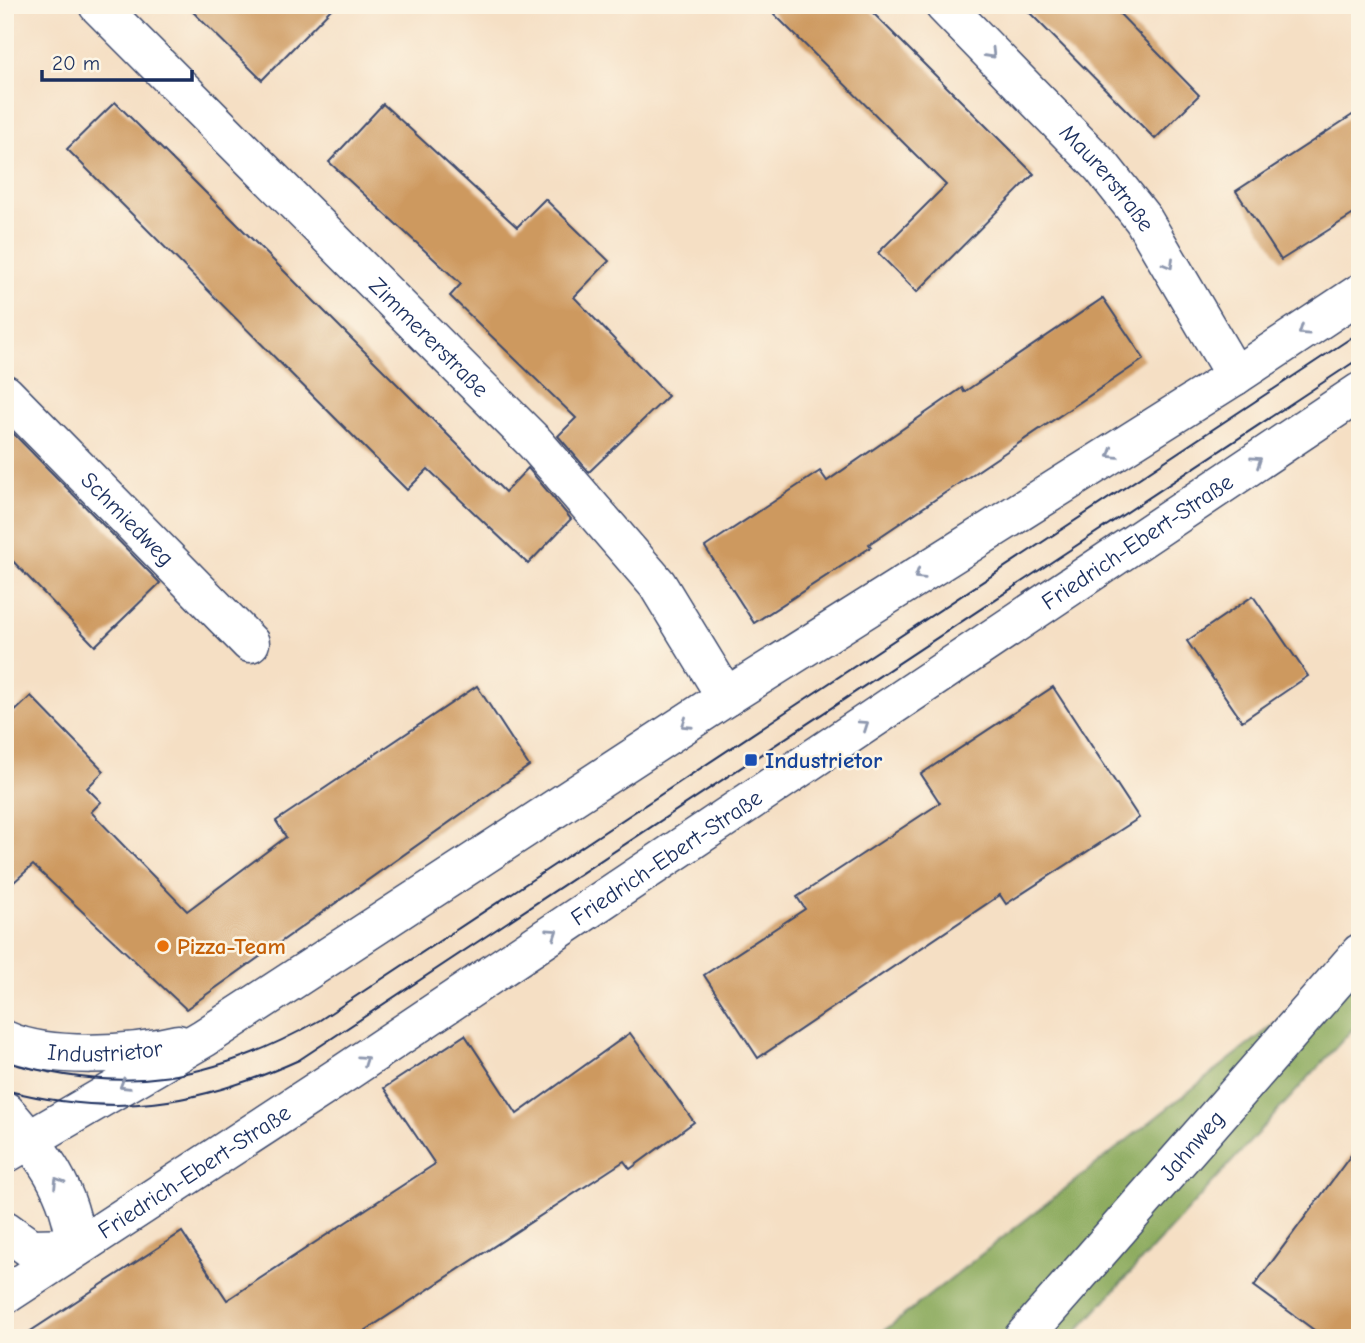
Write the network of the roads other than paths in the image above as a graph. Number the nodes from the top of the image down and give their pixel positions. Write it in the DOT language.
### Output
graph roads {
  1 [pos="98,5"];
  2 [pos="944,5"];
  3 [pos="1360,293"];
  4 [pos="1235,376"];
  5 [pos="1360,393"];
  6 [pos="5,394"];
  7 [pos="250,643"];
  8 [pos="726,697"];
  9 [pos="1360,953"];
  10 [pos="204,1038"];
  11 [pos="5,1040"];
  12 [pos="13,1134"];
  13 [pos="5,1230"];
  14 [pos="76,1247"];
  15 [pos="5,1295"];
  16 [pos="1023,1338"];
  1 -- 8 [label="main road, Zimmererstraße"];
  2 -- 4 [label="main road, Maurerstraße, one-way"];
  3 -- 4 [label="main road, one-way"];
  4 -- 8 [label="main road, one-way"];
  14 -- 5 [label="main road, Friedrich-Ebert-Straße, one-way"];
  6 -- 7 [label="main road, Schmiedweg"];
  8 -- 10 [label="main road, one-way"];
  9 -- 16 [label="main road, Jahnweg"];
  10 -- 11 [label="main road, Industrietor"];
  10 -- 12 [label="main road, one-way"];
  14 -- 12 [label="main road, one-way"];
  13 -- 14 [label="main road"];
  14 -- 15 [label="main road, Friedrich-Ebert-Straße"];
}
